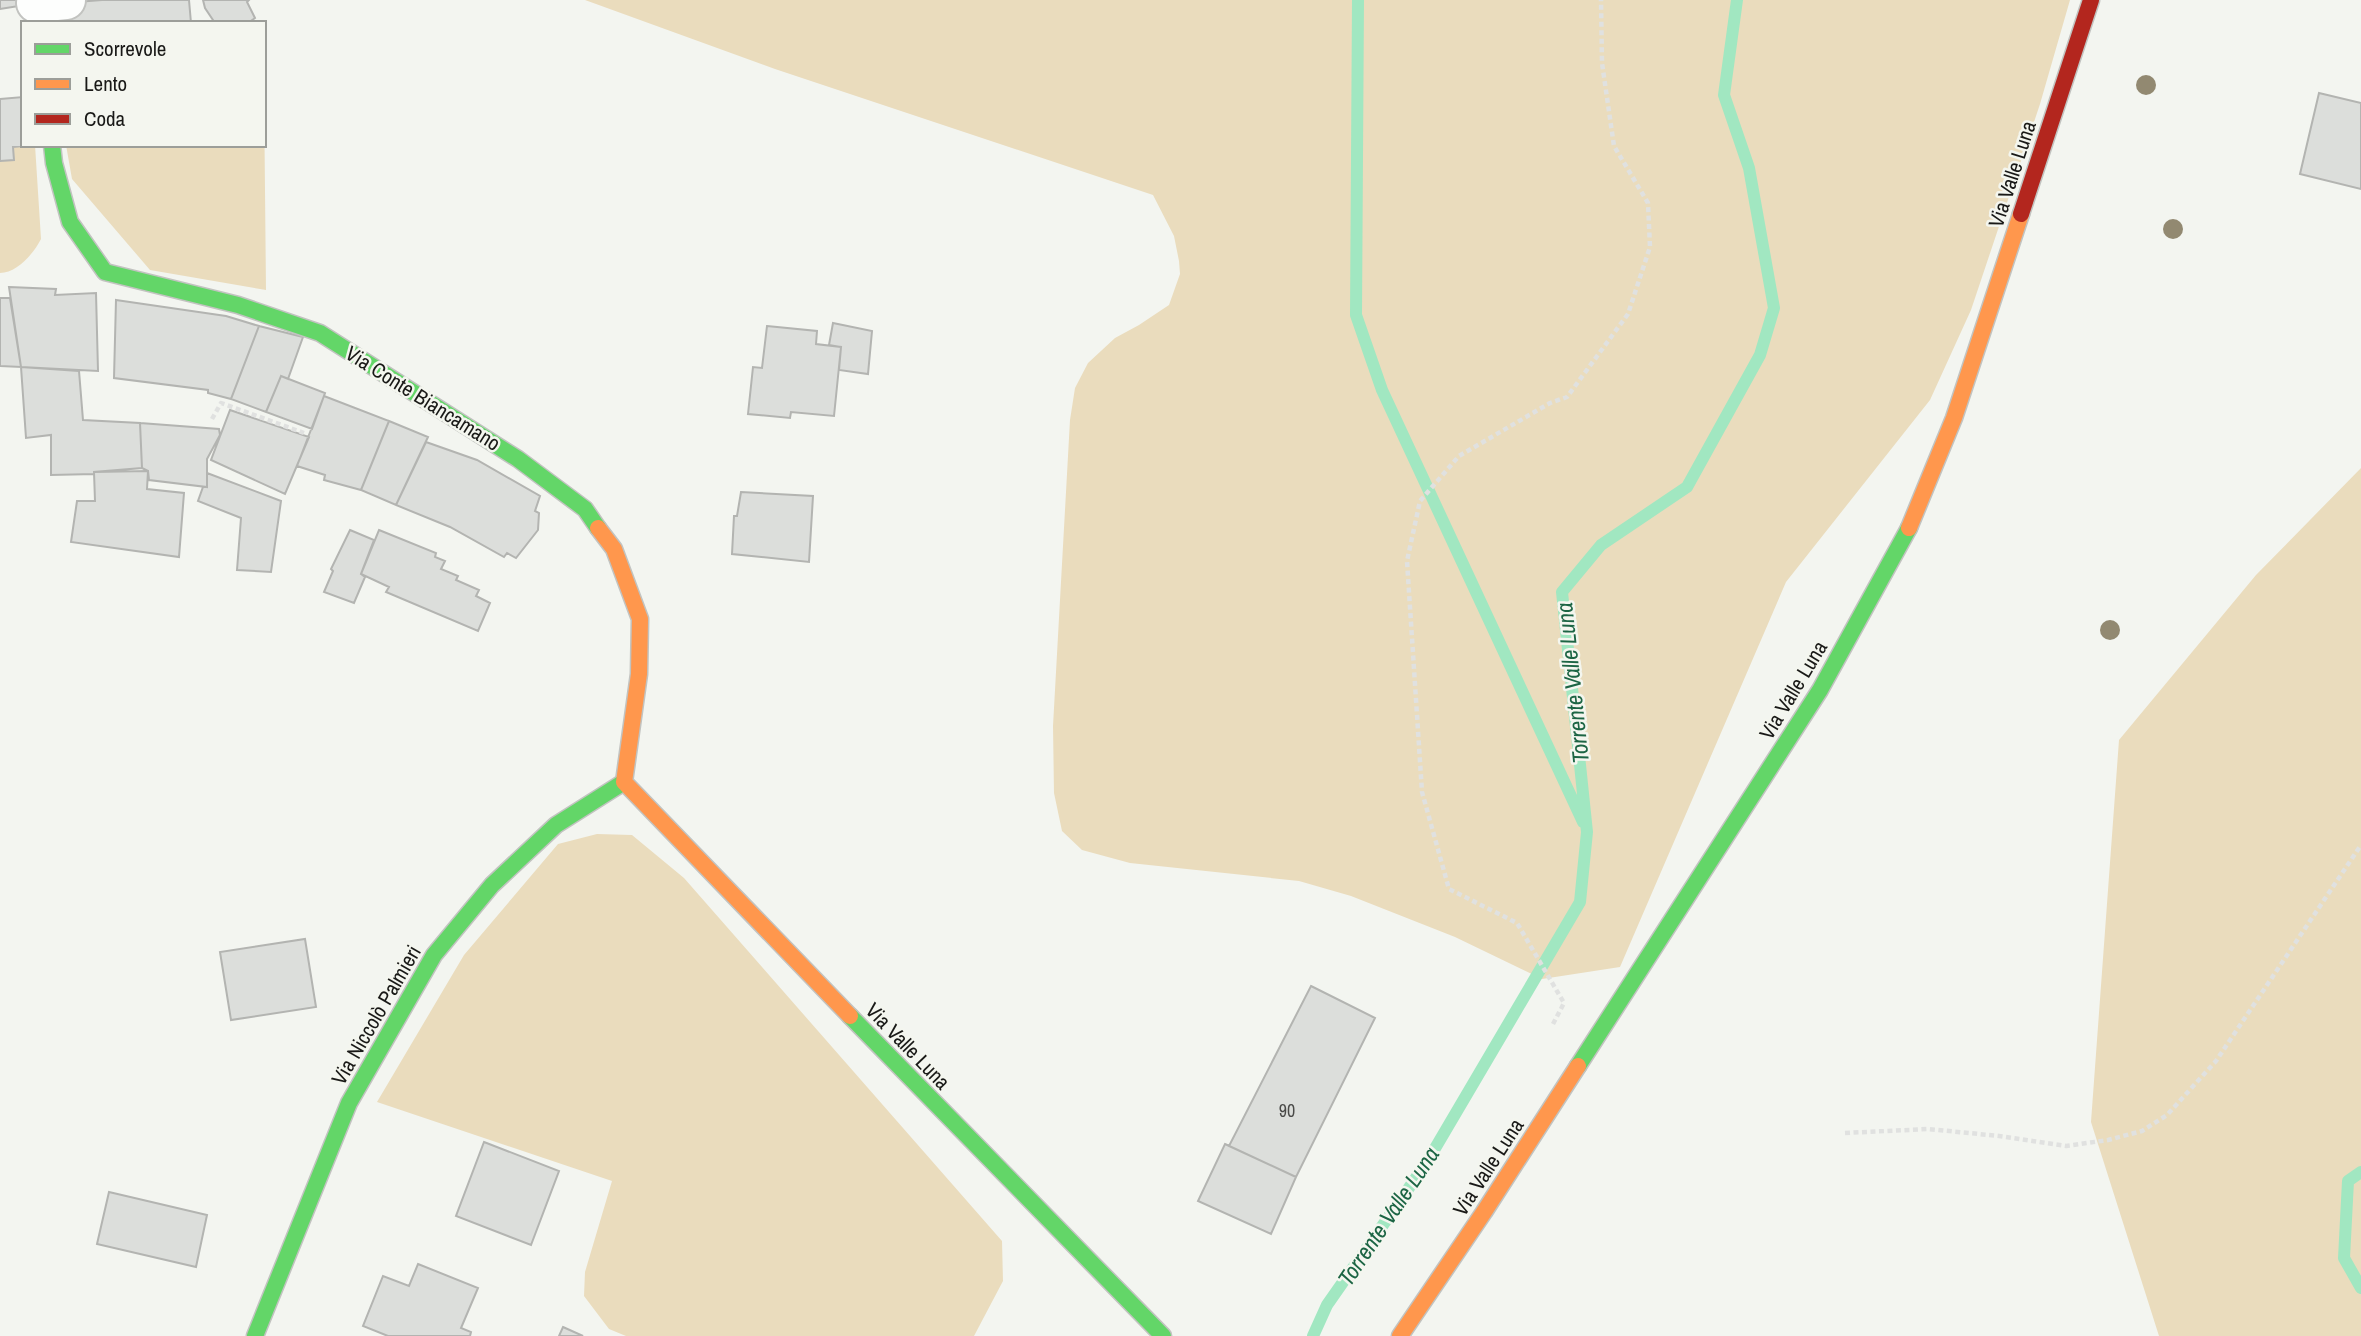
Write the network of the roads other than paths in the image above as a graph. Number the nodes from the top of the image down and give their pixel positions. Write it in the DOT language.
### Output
graph roads {
  1 [pos="2091,0"];
  2 [pos="52,147"];
  3 [pos="624,782"];
  4 [pos="255,1336"];
  5 [pos="1163,1336"];
  6 [pos="1400,1336"];
  1 -- 6 [label="street, Via Valle Luna"];
  2 -- 3 [label="street, Via Conte Biancamano"];
  3 -- 4 [label="street, Via Niccolò Palmieri"];
  3 -- 5 [label="street, Via Valle Luna"];
}
